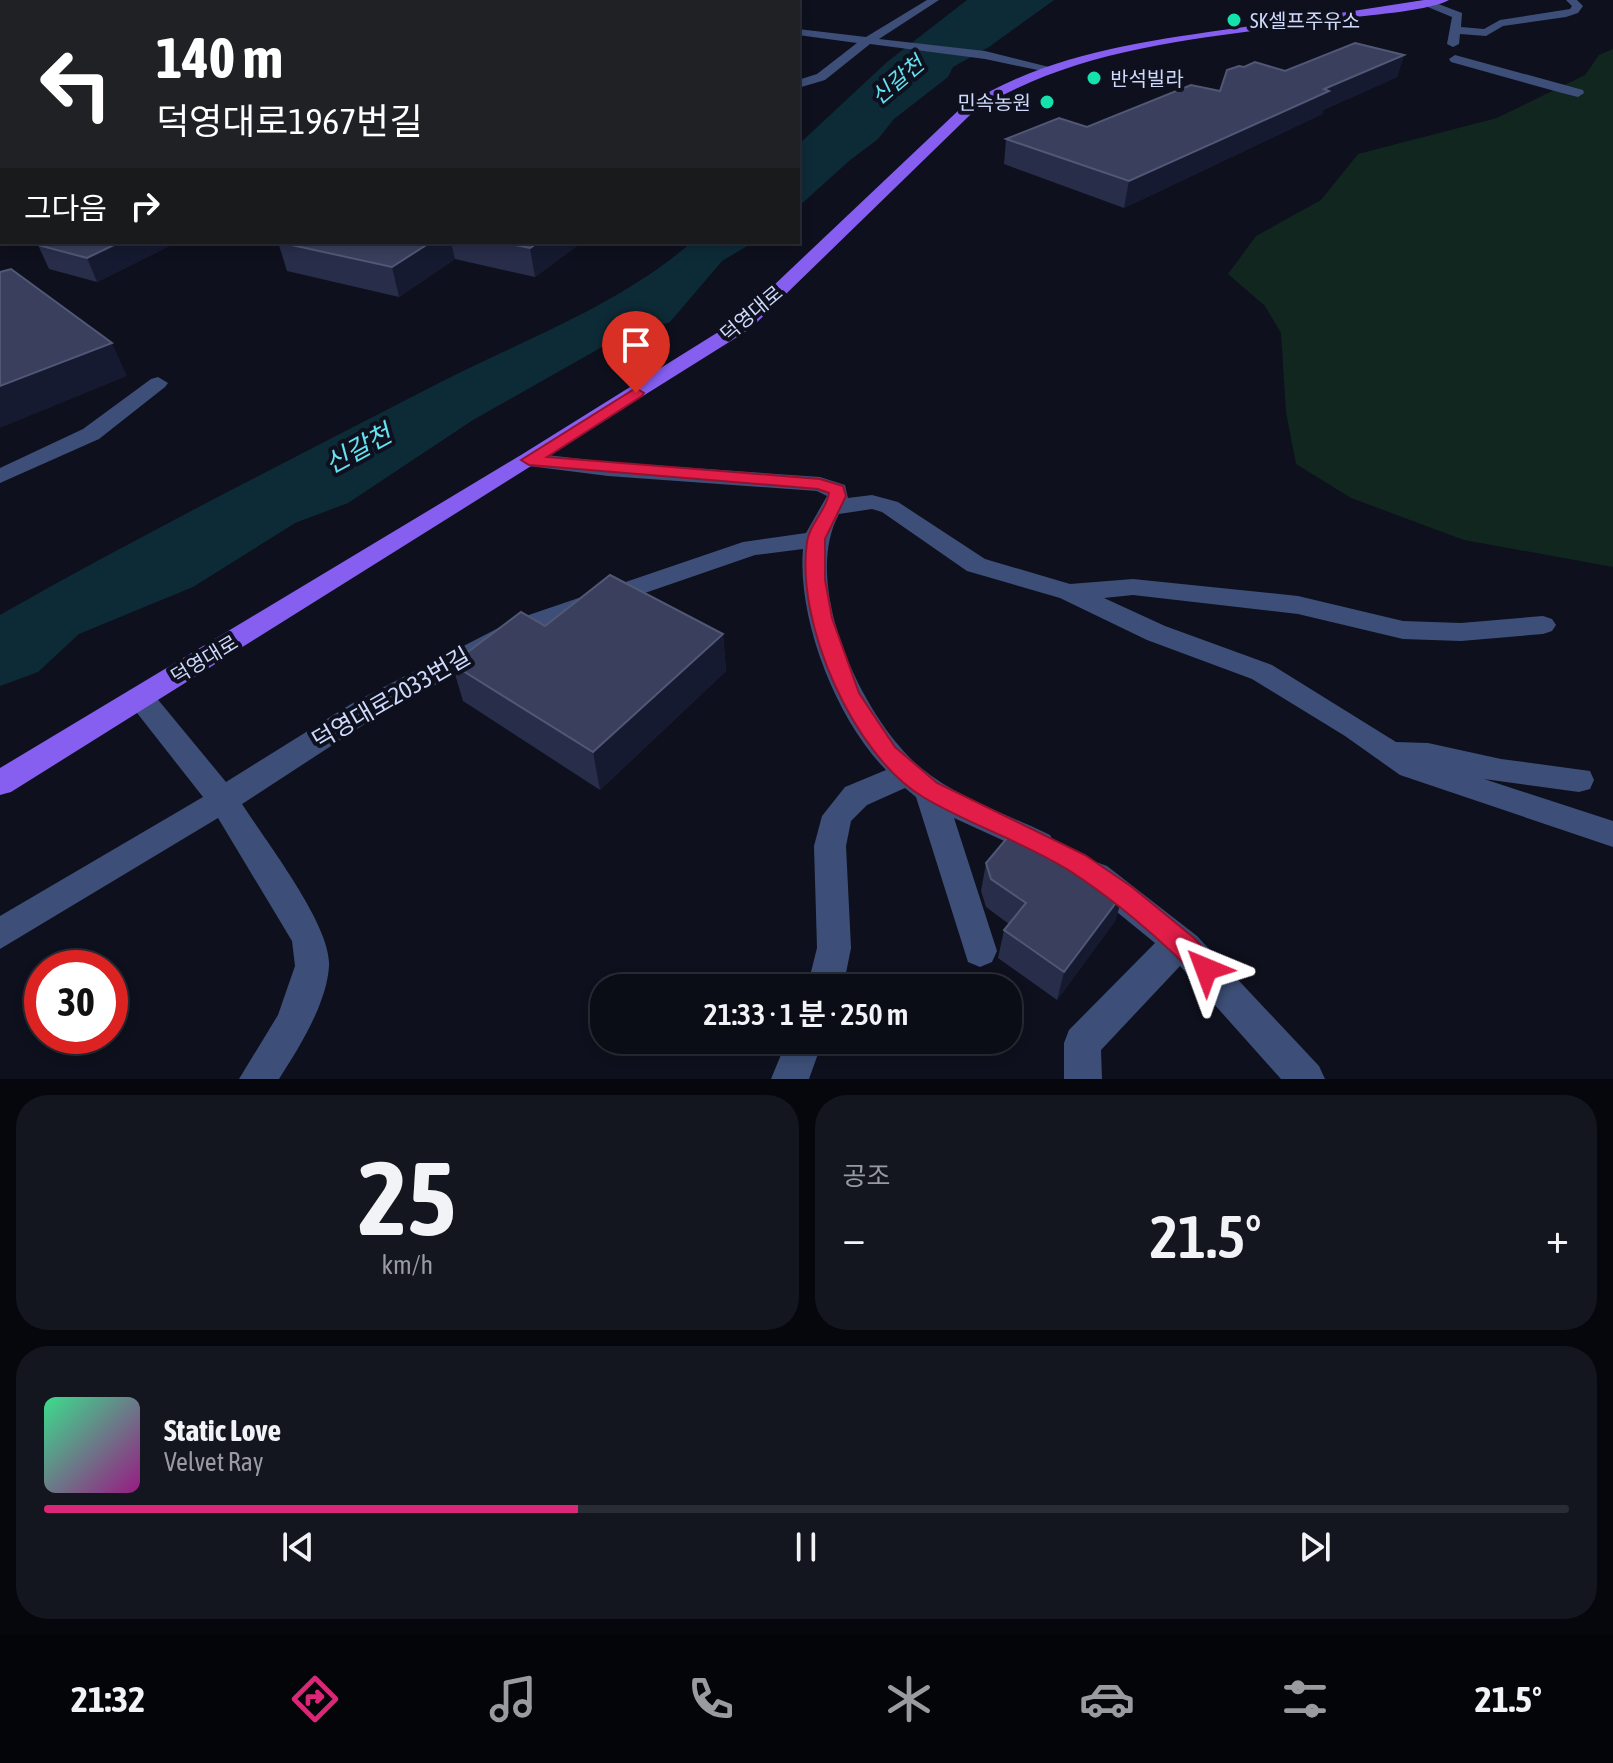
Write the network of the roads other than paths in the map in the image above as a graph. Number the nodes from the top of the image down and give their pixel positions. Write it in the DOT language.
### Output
graph roads {
  1 [pos="934,0"];
  2 [pos="1571,0"];
  3 [pos="1436,1"];
  4 [pos="1455,30"];
  5 [pos="800,32"];
  6 [pos="870,39"];
  7 [pos="1047,68"];
  8 [pos="800,83"];
  9 [pos="1578,93"];
  10 [pos="158,383"];
  11 [pos="529,460"];
  12 [pos="0,476"];
  13 [pos="831,508"];
  14 [pos="816,539"];
  15 [pos="1069,592"];
  16 [pos="1543,625"];
  17 [pos="140,697"];
  18 [pos="1388,752"];
  19 [pos="1579,780"];
  20 [pos="918,782"];
  21 [pos="0,783"];
  22 [pos="223,800"];
  23 [pos="1613,834"];
  24 [pos="0,934"];
  25 [pos="1185,947"];
  26 [pos="980,951"];
  27 [pos="831,974"];
  28 [pos="800,1054"];
  29 [pos="258,1079"];
  30 [pos="790,1079"];
  31 [pos="1083,1079"];
  32 [pos="1306,1079"];
  1 -- 6 [label="street"];
  2 -- 4 [label="street"];
  3 -- 4 [label="street"];
  3 -- 7 [label="main road, 덕영대로"];
  4 -- 9 [label="street"];
  5 -- 6 [label="street"];
  6 -- 7 [label="street"];
  6 -- 8 [label="street"];
  7 -- 11 [label="main road, 덕영대로"];
  10 -- 12 [label="street"];
  11 -- 13 [label="street"];
  11 -- 17 [label="main road, 덕영대로"];
  13 -- 14 [label="street"];
  13 -- 15 [label="street"];
  14 -- 20 [label="street"];
  14 -- 22 [label="street, 덕영대로2033번길"];
  15 -- 16 [label="street"];
  15 -- 18 [label="street"];
  17 -- 21 [label="main road, 덕영대로"];
  17 -- 22 [label="street"];
  18 -- 19 [label="street"];
  18 -- 23 [label="street"];
  20 -- 25 [label="street"];
  20 -- 26 [label="street"];
  20 -- 27 [label="street"];
  22 -- 24 [label="street, 덕영대로2033번길"];
  22 -- 29 [label="street"];
  25 -- 31 [label="street"];
  25 -- 32 [label="street"];
  28 -- 30 [label="street"];
}
